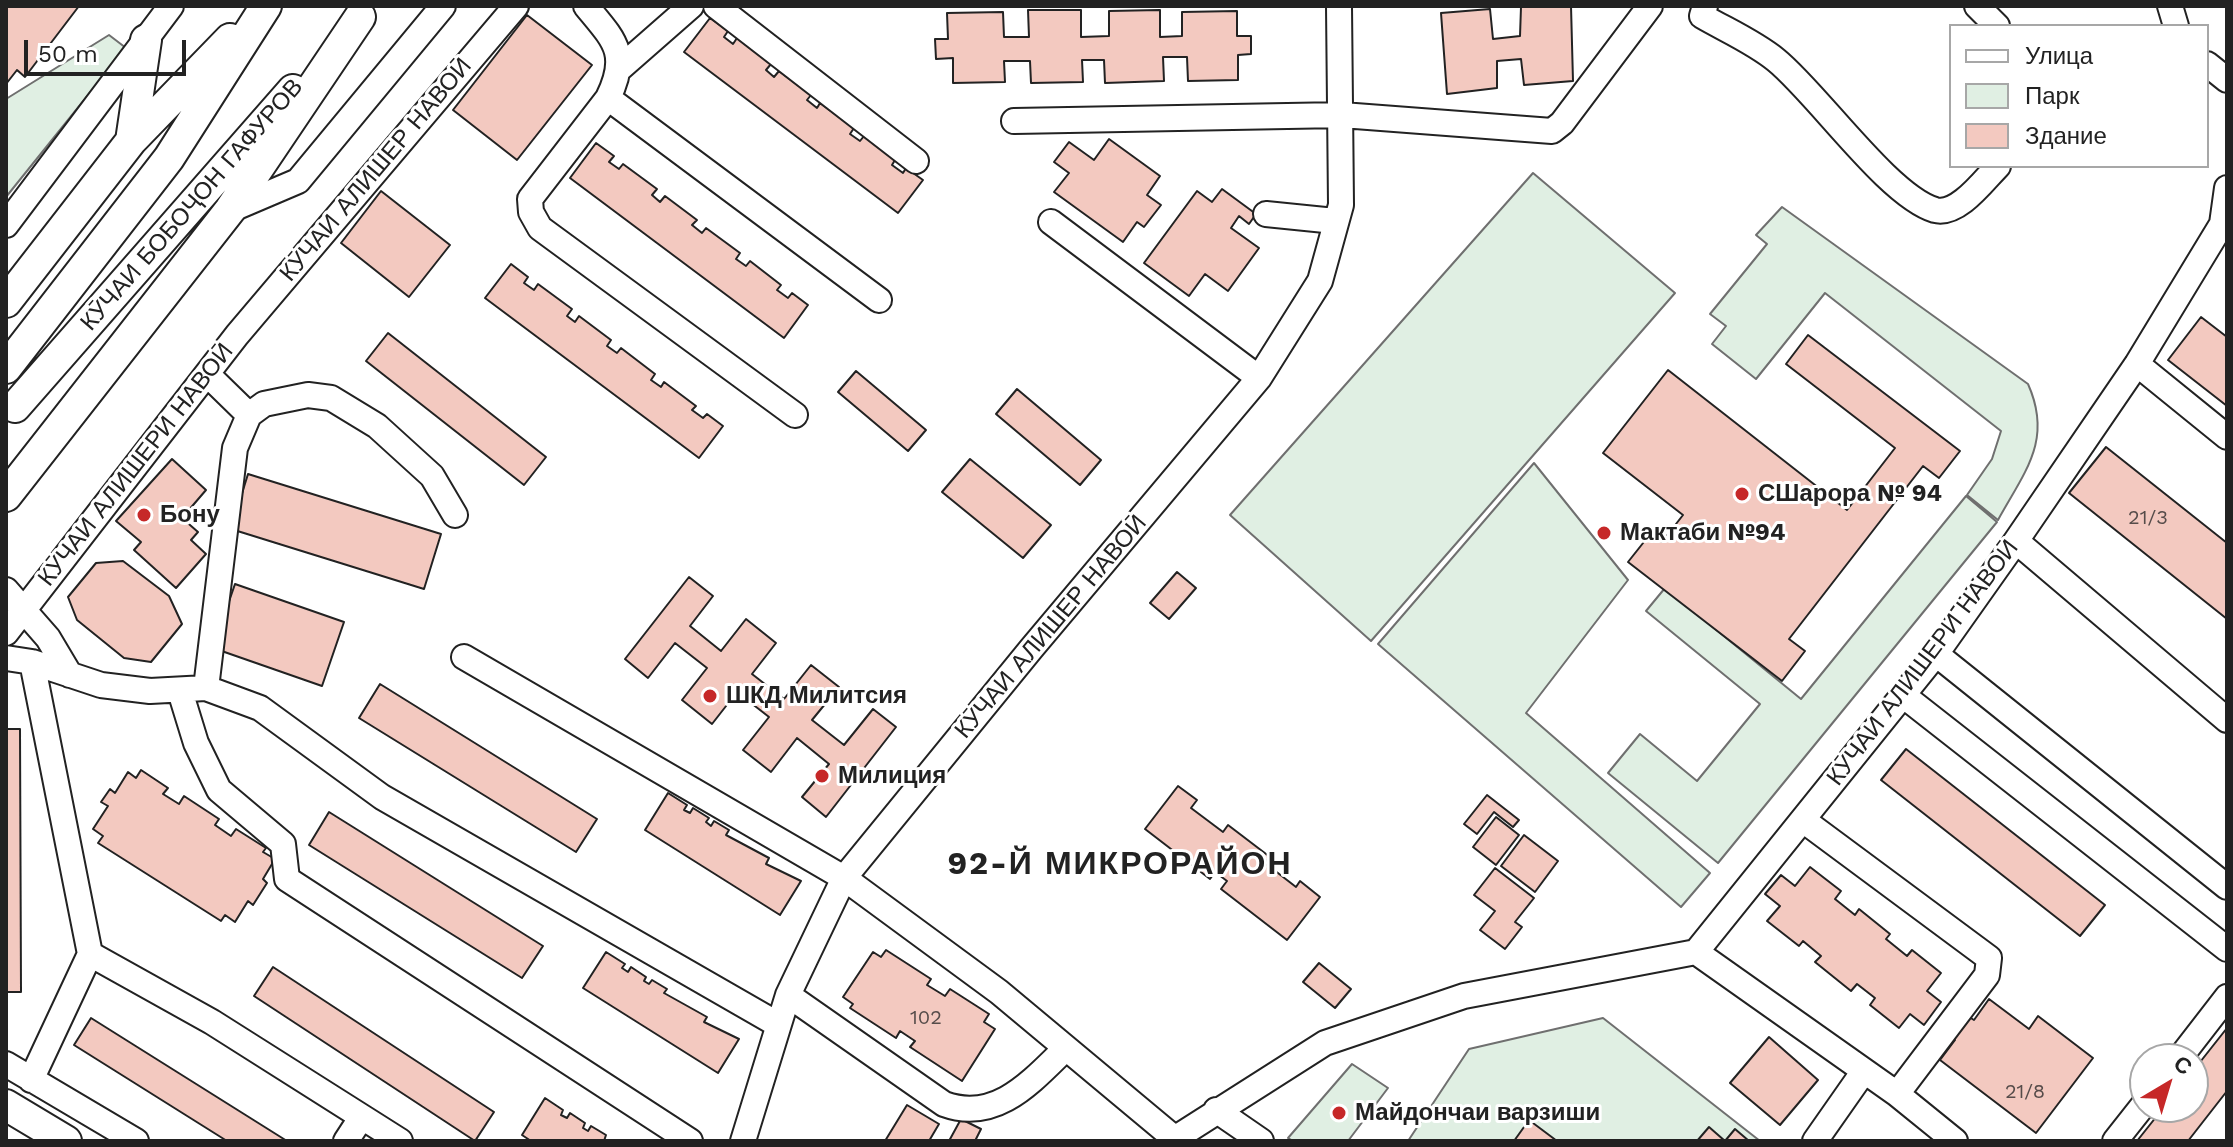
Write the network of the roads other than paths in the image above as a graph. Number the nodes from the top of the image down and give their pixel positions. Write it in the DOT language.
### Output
graph roads {
  1 [pos="171,6"];
  2 [pos="264,6"];
  3 [pos="443,6"];
  4 [pos="516,6"];
  5 [pos="586,6"];
  6 [pos="691,6"];
  7 [pos="716,6"];
  8 [pos="1650,6"];
  9 [pos="1977,6"];
  10 [pos="1697,9"];
  11 [pos="1339,11"];
  12 [pos="365,12"];
  13 [pos="1995,24"];
  14 [pos="146,40"];
  15 [pos="2209,66"];
  16 [pos="618,70"];
  17 [pos="2227,80"];
  18 [pos="608,98"];
  19 [pos="1342,115"];
  20 [pos="1014,121"];
  21 [pos="131,141"];
  22 [pos="916,161"];
  23 [pos="1996,168"];
  24 [pos="2227,188"];
  25 [pos="230,210"];
  26 [pos="1266,214"];
  27 [pos="1335,221"];
  28 [pos="1051,222"];
  29 [pos="6,225"];
  30 [pos="879,300"];
  31 [pos="6,302"];
  32 [pos="237,335"];
  33 [pos="2137,364"];
  34 [pos="6,368"];
  35 [pos="207,374"];
  36 [pos="1259,378"];
  37 [pos="15,407"];
  38 [pos="249,415"];
  39 [pos="795,415"];
  40 [pos="2227,437"];
  41 [pos="6,496"];
  42 [pos="455,515"];
  43 [pos="2016,541"];
  44 [pos="6,590"];
  45 [pos="23,610"];
  46 [pos="6,633"];
  47 [pos="1936,654"];
  48 [pos="464,657"];
  49 [pos="6,658"];
  50 [pos="32,662"];
  51 [pos="70,675"];
  52 [pos="206,688"];
  53 [pos="180,691"];
  54 [pos="1904,696"];
  55 [pos="2227,720"];
  56 [pos="1803,820"];
  57 [pos="844,878"];
  58 [pos="2227,887"];
  59 [pos="2227,949"];
  60 [pos="1696,952"];
  61 [pos="90,954"];
  62 [pos="788,995"];
  63 [pos="2227,997"];
  64 [pos="777,1024"];
  65 [pos="2191,1043"];
  66 [pos="1066,1048"];
  67 [pos="6,1064"];
  68 [pos="1864,1071"];
  69 [pos="31,1080"];
  70 [pos="1897,1094"];
  71 [pos="6,1105"];
  72 [pos="1216,1110"];
  73 [pos="361,1118"];
  74 [pos="2129,1123"];
  75 [pos="1173,1140"];
  76 [pos="66,1141"];
  77 [pos="136,1141"];
  78 [pos="346,1141"];
  79 [pos="400,1141"];
  80 [pos="690,1141"];
  81 [pos="743,1141"];
  82 [pos="1261,1141"];
  83 [pos="1815,1141"];
  84 [pos="1955,1141"];
  85 [pos="2115,1141"];
  1 -- 14 [label="street"];
  2 -- 21 [label="main road"];
  2 -- 34 [label="main road, КӮЧАИ БОБОҶОН ГАФУРОВ"];
  3 -- 25 [label="street"];
  4 -- 32 [label="street, КӮЧАИ АЛИШЕР НАВОӢ"];
  5 -- 16 [label="street"];
  6 -- 16 [label="street"];
  7 -- 22 [label="street"];
  8 -- 19 [label="street"];
  9 -- 13 [label="street"];
  10 -- 23 [label="street"];
  11 -- 19 [label="street, КӮЧАИ АЛИШЕР НАВОӢ"];
  12 -- 25 [label="main road"];
  12 -- 37 [label="main road, КӮЧАИ БОБОҶОН ГАФУРОВ"];
  14 -- 21 [label="main road"];
  14 -- 29 [label="street"];
  15 -- 17 [label="street"];
  16 -- 18 [label="street"];
  18 -- 30 [label="street"];
  18 -- 39 [label="street"];
  19 -- 20 [label="street"];
  19 -- 27 [label="street, КӮЧАИ АЛИШЕР НАВОӢ"];
  21 -- 31 [label="main road"];
  24 -- 33 [label="street, КӮЧАИ АЛИШЕРИ НАВОӢ"];
  25 -- 41 [label="main road"];
  26 -- 27 [label="street"];
  27 -- 36 [label="street, КӮЧАИ АЛИШЕР НАВОӢ"];
  28 -- 36 [label="street"];
  32 -- 35 [label="street, КӮЧАИ АЛИШЕРИ НАВОӢ"];
  33 -- 40 [label="street"];
  33 -- 43 [label="street, КӮЧАИ АЛИШЕРИ НАВОӢ"];
  35 -- 38 [label="street"];
  35 -- 45 [label="street, КӮЧАИ АЛИШЕРИ НАВОӢ"];
  36 -- 57 [label="street, КӮЧАИ АЛИШЕР НАВОӢ"];
  38 -- 42 [label="street"];
  38 -- 52 [label="street"];
  43 -- 47 [label="street, КӮЧАИ АЛИШЕРИ НАВОӢ"];
  43 -- 55 [label="street"];
  44 -- 45 [label="street"];
  45 -- 46 [label="street, КӮЧАИ АЛИШЕРИ НАВОӢ"];
  45 -- 51 [label="street"];
  47 -- 54 [label="street, КӮЧАИ АЛИШЕРИ НАВОӢ"];
  47 -- 58 [label="street"];
  48 -- 57 [label="street"];
  49 -- 50 [label="street"];
  50 -- 51 [label="street"];
  50 -- 61 [label="street"];
  51 -- 53 [label="street"];
  52 -- 53 [label="street"];
  52 -- 64 [label="street"];
  53 -- 80 [label="street"];
  54 -- 56 [label="street, КӮЧАИ АЛИШЕРИ НАВОӢ"];
  54 -- 59 [label="street"];
  56 -- 60 [label="street, КӮЧАИ АЛИШЕРИ НАВОӢ"];
  56 -- 70 [label="street"];
  57 -- 62 [label="street, КӮЧАИ АЛИШЕР НАВОӢ"];
  57 -- 66 [label="street"];
  60 -- 68 [label="street"];
  60 -- 72 [label="street"];
  61 -- 69 [label="street"];
  61 -- 73 [label="street"];
  62 -- 64 [label="street, КӮЧАИ АЛИШЕР НАВОӢ"];
  62 -- 66 [label="street"];
  63 -- 65 [label="street"];
  64 -- 81 [label="street, КӮЧАИ АЛИШЕР НАВОӢ"];
  66 -- 75 [label="street"];
  67 -- 69 [label="street"];
  68 -- 70 [label="street"];
  68 -- 83 [label="street"];
  69 -- 77 [label="street"];
  70 -- 84 [label="street"];
  71 -- 76 [label="main road"];
  72 -- 75 [label="street"];
  72 -- 82 [label="street"];
  73 -- 78 [label="street"];
  73 -- 79 [label="street"];
  74 -- 85 [label="street"];
}
